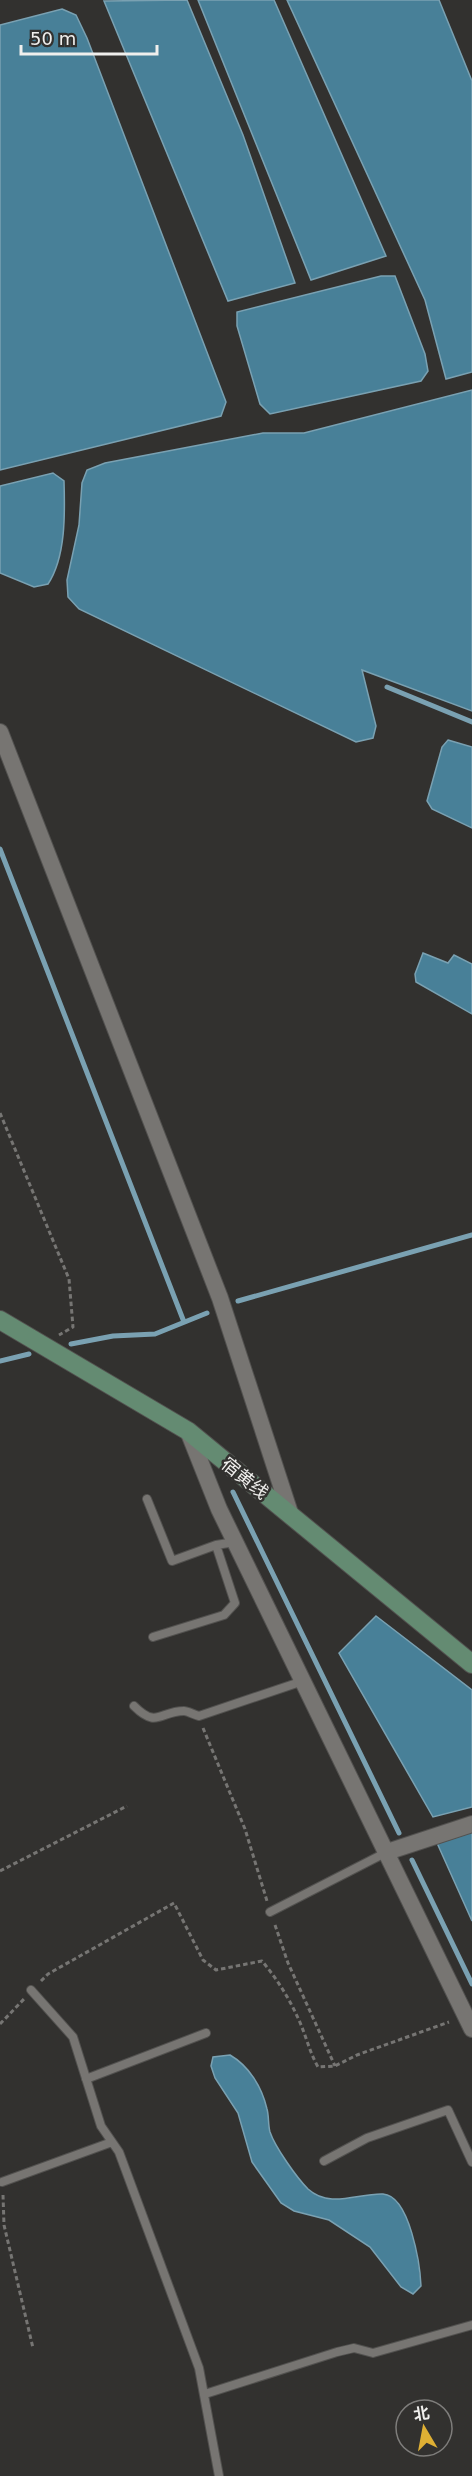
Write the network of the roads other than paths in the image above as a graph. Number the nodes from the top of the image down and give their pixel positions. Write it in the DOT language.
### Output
graph roads {
  1 [pos="0,732"];
  2 [pos="0,1320"];
  3 [pos="188,1431"];
  4 [pos="147,1499"];
  5 [pos="291,1516"];
  6 [pos="235,1542"];
  7 [pos="216,1545"];
  8 [pos="153,1637"];
  9 [pos="472,1664"];
  10 [pos="303,1681"];
  11 [pos="134,1706"];
  12 [pos="472,1824"];
  13 [pos="387,1852"];
  14 [pos="270,1912"];
  15 [pos="31,1990"];
  16 [pos="469,2023"];
  17 [pos="206,2033"];
  18 [pos="86,2079"];
  19 [pos="112,2142"];
  20 [pos="468,2143"];
  21 [pos="324,2161"];
  22 [pos="472,2162"];
  23 [pos="2,2182"];
  24 [pos="472,2325"];
  25 [pos="205,2394"];
  26 [pos="219,2476"];
  1 -- 5 [label="street"];
  2 -- 3 [label="main road, 宿黄线"];
  3 -- 5 [label="main road, 宿黄线"];
  3 -- 6 [label="street"];
  4 -- 7 [label="lane"];
  5 -- 9 [label="main road, 宿黄线"];
  6 -- 7 [label="lane"];
  6 -- 10 [label="street"];
  7 -- 8 [label="lane"];
  10 -- 11 [label="lane"];
  10 -- 13 [label="street"];
  12 -- 13 [label="street"];
  13 -- 14 [label="lane"];
  13 -- 16 [label="street"];
  15 -- 18 [label="lane"];
  17 -- 18 [label="lane"];
  18 -- 19 [label="lane"];
  19 -- 23 [label="lane"];
  19 -- 25 [label="lane"];
  20 -- 21 [label="lane"];
  20 -- 22 [label="lane"];
  24 -- 25 [label="lane"];
  25 -- 26 [label="lane"];
}
